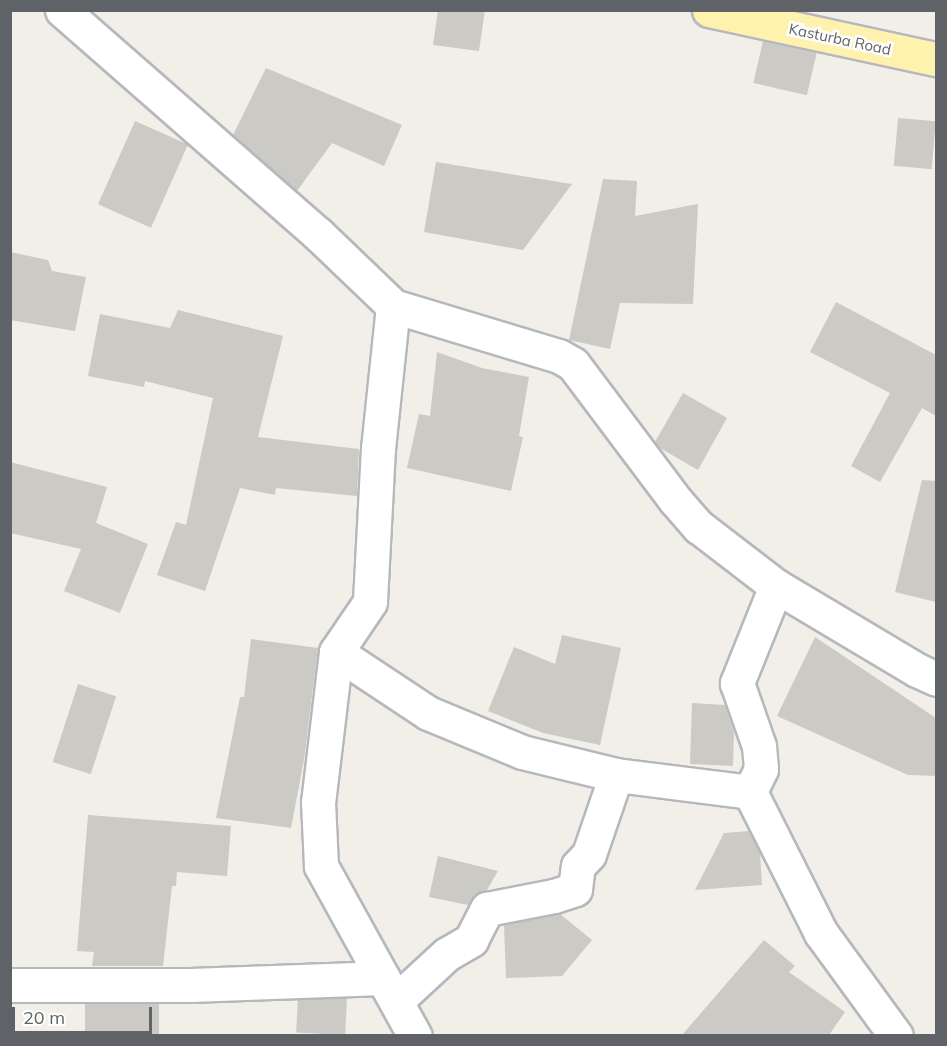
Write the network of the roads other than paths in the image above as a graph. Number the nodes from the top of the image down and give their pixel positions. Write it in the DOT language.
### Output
graph roads {
  1 [pos="62,10"];
  2 [pos="709,10"];
  3 [pos="936,59"];
  4 [pos="393,306"];
  5 [pos="776,586"];
  6 [pos="336,652"];
  7 [pos="936,679"];
  8 [pos="616,775"];
  9 [pos="750,792"];
  10 [pos="10,986"];
  11 [pos="389,989"];
  12 [pos="415,1035"];
  13 [pos="896,1035"];
  1 -- 4 [label="street"];
  2 -- 3 [label="main road, Kasturba Road"];
  4 -- 5 [label="street"];
  4 -- 6 [label="street"];
  5 -- 7 [label="street"];
  5 -- 9 [label="street"];
  6 -- 8 [label="street"];
  6 -- 11 [label="street"];
  8 -- 9 [label="street"];
  8 -- 11 [label="street"];
  9 -- 13 [label="street"];
  10 -- 11 [label="street"];
  11 -- 12 [label="street"];
}
